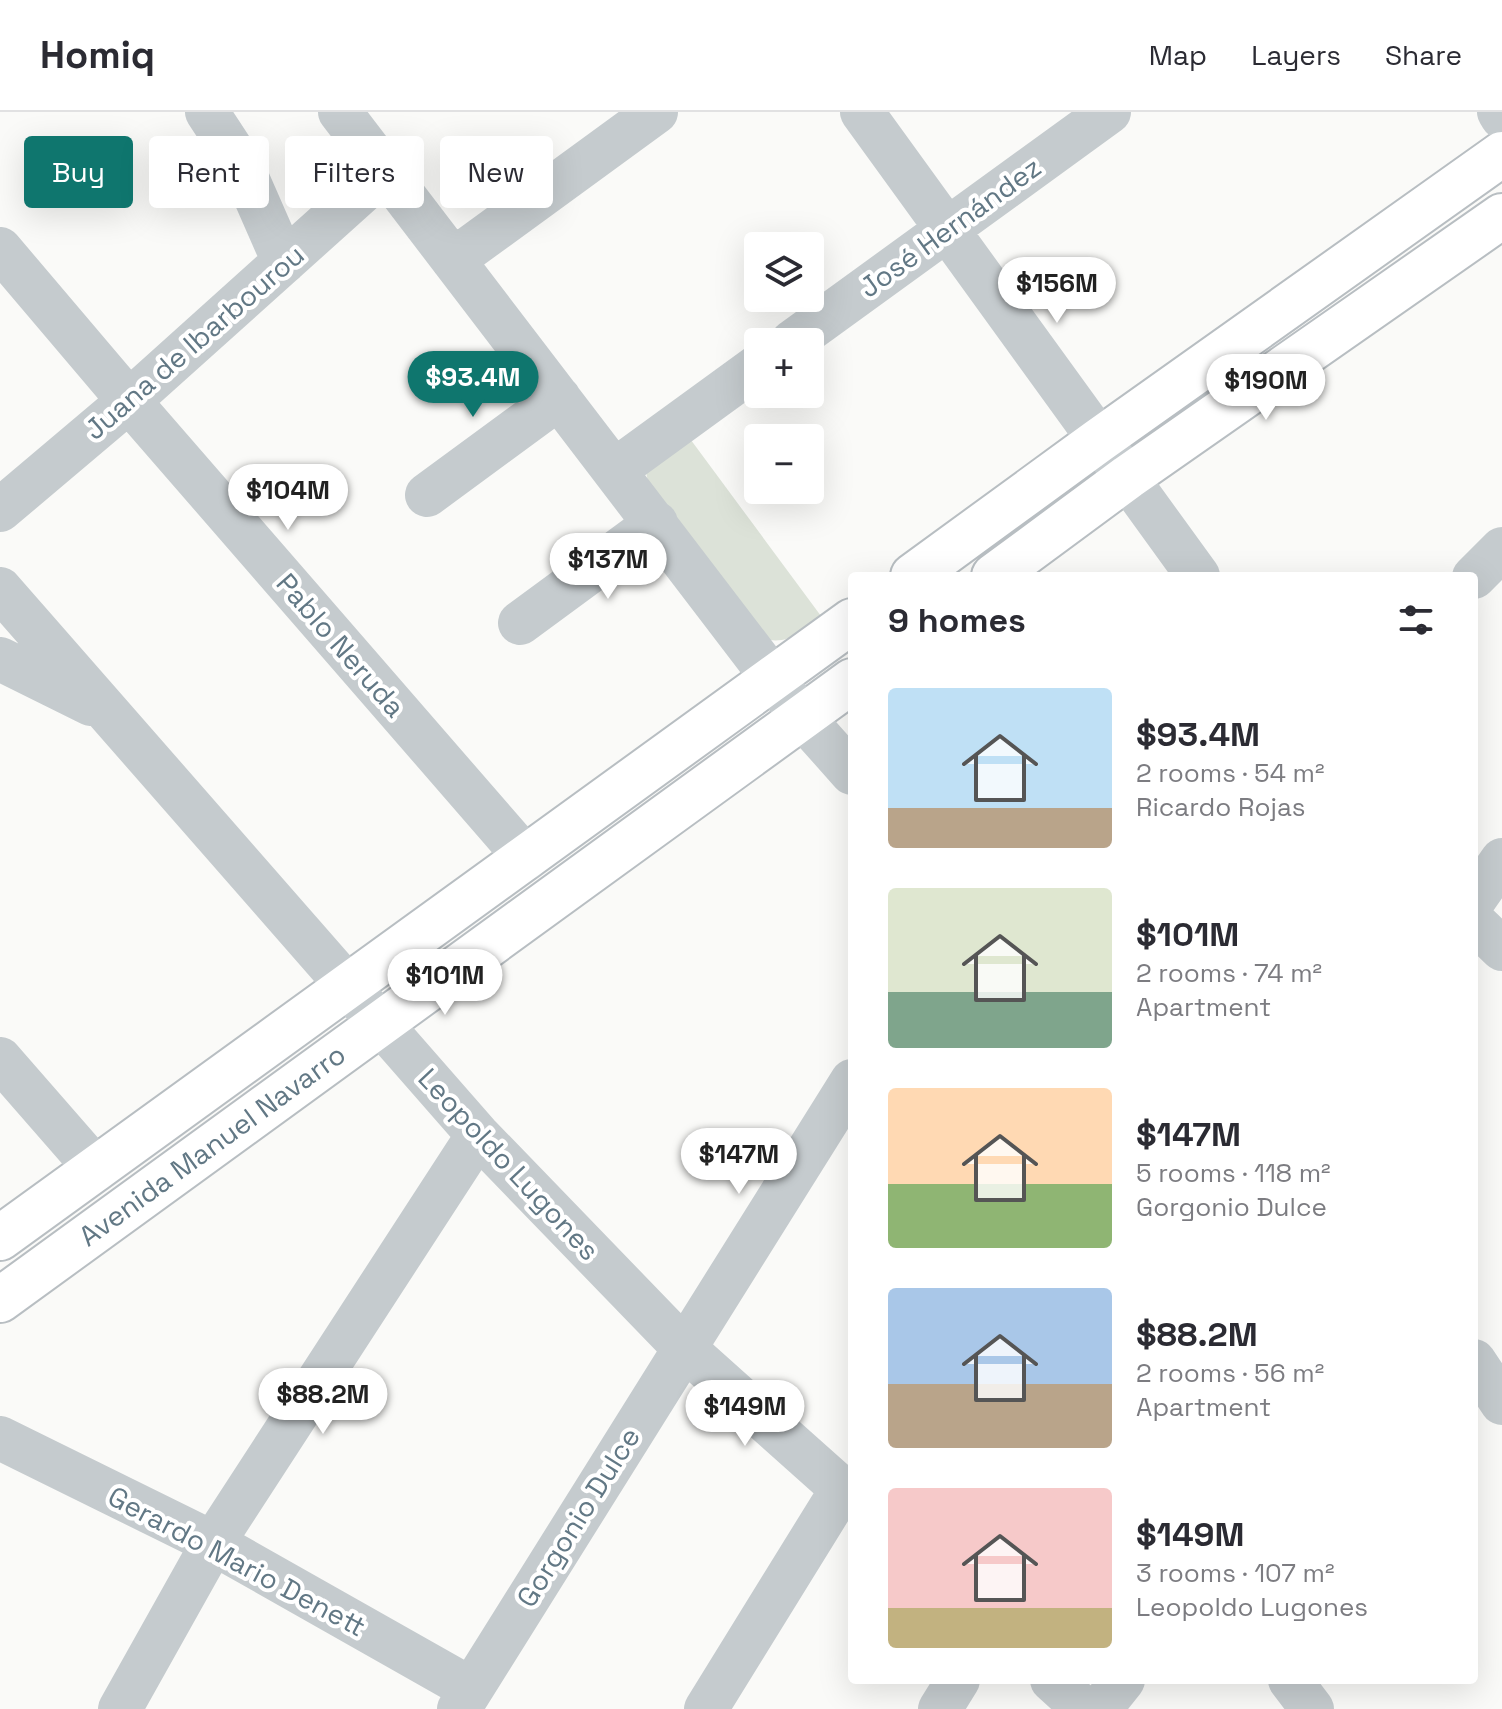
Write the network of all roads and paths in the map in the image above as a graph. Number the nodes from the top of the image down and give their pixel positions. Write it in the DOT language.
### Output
graph roads {
  1 [pos="207,112"];
  2 [pos="340,112"];
  3 [pos="656,112"];
  4 [pos="862,112"];
  5 [pos="1109,112"];
  6 [pos="358,136"];
  7 [pos="1502,154"];
  8 [pos="344,208"];
  9 [pos="413,208"];
  10 [pos="1502,216"];
  11 [pos="947,230"];
  12 [pos="0,249"];
  13 [pos="453,260"];
  14 [pos="284,262"];
  15 [pos="811,328"];
  16 [pos="744,376"];
  17 [pos="559,398"];
  18 [pos="129,401"];
  19 [pos="1098,441"];
  20 [pos="615,470"];
  21 [pos="1128,477"];
  22 [pos="427,495"];
  23 [pos="0,510"];
  24 [pos="656,523"];
  25 [pos="1502,549"];
  26 [pos="918,572"];
  27 [pos="999,572"];
  28 [pos="1195,572"];
  29 [pos="1478,573"];
  30 [pos="0,589"];
  31 [pos="520,623"];
  32 [pos="848,624"];
  33 [pos="0,659"];
  34 [pos="775,678"];
  35 [pos="848,684"];
  36 [pos="111,714"];
  37 [pos="803,718"];
  38 [pos="848,769"];
  39 [pos="526,858"];
  40 [pos="1502,860"];
  41 [pos="1478,894"];
  42 [pos="1478,926"];
  43 [pos="1502,949"];
  44 [pos="350,986"];
  45 [pos="379,1023"];
  46 [pos="0,1059"];
  47 [pos="848,1087"];
  48 [pos="478,1135"];
  49 [pos="96,1169"];
  50 [pos="0,1238"];
  51 [pos="0,1300"];
  52 [pos="684,1348"];
  53 [pos="1478,1369"];
  54 [pos="1494,1402"];
  55 [pos="0,1438"];
  56 [pos="847,1494"];
  57 [pos="213,1543"];
  58 [pos="956,1684"];
  59 [pos="1056,1684"];
  60 [pos="1120,1684"];
  61 [pos="1293,1684"];
  62 [pos="465,1699"];
  63 [pos="122,1708"];
  64 [pos="706,1709"];
  65 [pos="940,1709"];
  66 [pos="1084,1709"];
  67 [pos="1100,1709"];
  68 [pos="1312,1709"];
  1 -- 14 [label="street"];
  2 -- 6 [label="street"];
  3 -- 13 [label="street"];
  4 -- 11 [label="street"];
  5 -- 11 [label="street, José Hernández"];
  7 -- 19 [label="main road"];
  8 -- 14 [label="street, Juana de Ibarbourou"];
  9 -- 13 [label="street"];
  10 -- 21 [label="main road"];
  11 -- 15 [label="street, José Hernández"];
  11 -- 19 [label="street"];
  12 -- 18 [label="street, Pablo Neruda"];
  13 -- 17 [label="street"];
  14 -- 18 [label="street, Juana de Ibarbourou"];
  16 -- 20 [label="street"];
  17 -- 20 [label="street"];
  17 -- 22 [label="street"];
  18 -- 23 [label="street, Juana de Ibarbourou"];
  18 -- 39 [label="street, Pablo Neruda"];
  19 -- 21 [label="street"];
  19 -- 26 [label="main road"];
  20 -- 24 [label="street"];
  21 -- 27 [label="main road"];
  21 -- 28 [label="street"];
  24 -- 31 [label="street"];
  24 -- 34 [label="street"];
  25 -- 29 [label="street"];
  30 -- 36 [label="street, Leopoldo Lugones"];
  32 -- 34 [label="main road, Avenida Manuel Navarro"];
  33 -- 36 [label="street"];
  34 -- 37 [label="street"];
  34 -- 39 [label="main road, Avenida Manuel Navarro"];
  35 -- 37 [label="main road, Avenida Manuel Navarro"];
  36 -- 44 [label="street, Leopoldo Lugones"];
  37 -- 38 [label="street"];
  37 -- 45 [label="main road, Avenida Manuel Navarro"];
  39 -- 44 [label="main road, Avenida Manuel Navarro"];
  40 -- 41 [label="street"];
  42 -- 43 [label="street"];
  44 -- 45 [label="street, Leopoldo Lugones"];
  44 -- 49 [label="main road, Avenida Manuel Navarro"];
  45 -- 48 [label="street, Leopoldo Lugones"];
  45 -- 51 [label="main road, Avenida Manuel Navarro"];
  46 -- 49 [label="street"];
  47 -- 52 [label="street, Gorgonio Dulce"];
  48 -- 52 [label="street, Leopoldo Lugones"];
  48 -- 57 [label="street"];
  49 -- 50 [label="main road, Avenida Manuel Navarro"];
  52 -- 56 [label="street, Leopoldo Lugones"];
  52 -- 62 [label="street, Gorgonio Dulce"];
  53 -- 54 [label="street"];
  55 -- 57 [label="street, Gerardo Mario Denett"];
  56 -- 64 [label="street"];
  57 -- 62 [label="street, Gerardo Mario Denett"];
  57 -- 63 [label="street"];
  58 -- 65 [label="street"];
  59 -- 66 [label="street"];
  60 -- 67 [label="street"];
  61 -- 68 [label="street"];
}
